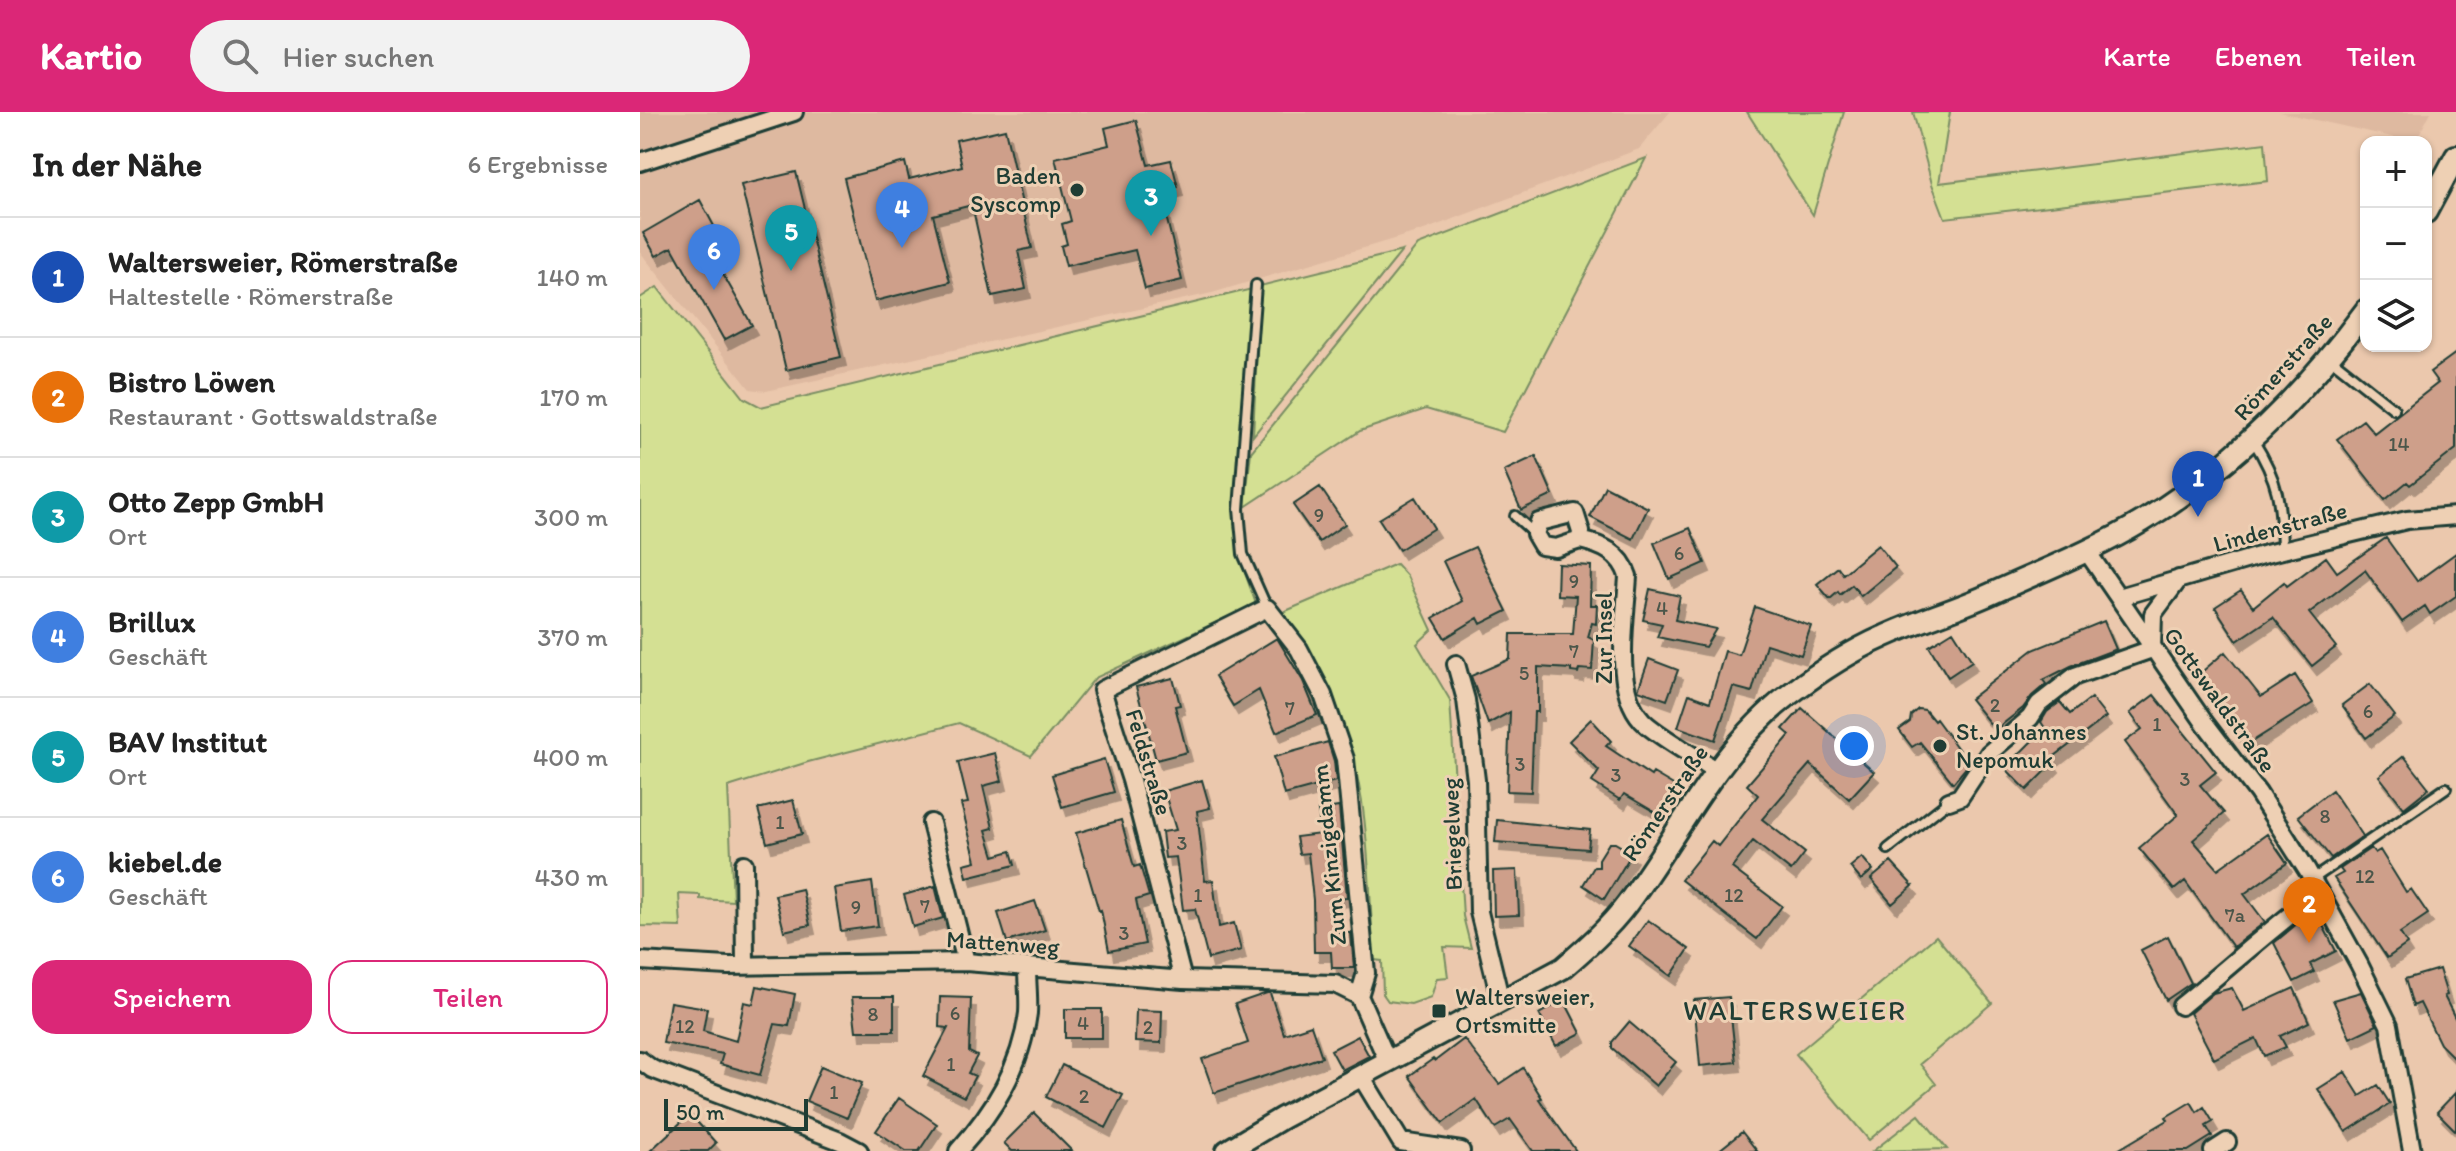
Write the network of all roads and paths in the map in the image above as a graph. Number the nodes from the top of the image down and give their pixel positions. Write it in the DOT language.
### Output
graph roads {
  1 [pos="794,112"];
  2 [pos="2456,156"];
  3 [pos="640,162"];
  4 [pos="2428,208"];
  5 [pos="1256,285"];
  6 [pos="2360,318"];
  7 [pos="2330,359"];
  8 [pos="2394,409"];
  9 [pos="2253,440"];
  10 [pos="1515,516"];
  11 [pos="2456,516"];
  12 [pos="1535,534"];
  13 [pos="1580,540"];
  14 [pos="2086,550"];
  15 [pos="2282,550"];
  16 [pos="2179,579"];
  17 [pos="2119,597"];
  18 [pos="1267,608"];
  19 [pos="2152,649"];
  20 [pos="1456,664"];
  21 [pos="1715,770"];
  22 [pos="2446,788"];
  23 [pos="1949,801"];
  24 [pos="931,823"];
  25 [pos="1888,849"];
  26 [pos="744,864"];
  27 [pos="2316,886"];
  28 [pos="640,961"];
  29 [pos="966,962"];
  30 [pos="745,964"];
  31 [pos="1027,969"];
  32 [pos="1183,980"];
  33 [pos="1359,996"];
  34 [pos="1501,1002"];
  35 [pos="2181,1006"];
  36 [pos="640,1060"];
  37 [pos="1388,1062"];
  38 [pos="1361,1076"];
  39 [pos="859,1151"];
  40 [pos="958,1151"];
  41 [pos="1227,1151"];
  42 [pos="1461,1151"];
  43 [pos="2412,1151"];
  1 -- 3 [label="street"];
  2 -- 4 [label="street"];
  5 -- 18 [label="lane"];
  6 -- 7 [label="street, Römerstraße"];
  7 -- 8 [label="lane"];
  7 -- 9 [label="street, Römerstraße"];
  9 -- 14 [label="street, Römerstraße"];
  9 -- 15 [label="lane"];
  10 -- 12 [label="lane"];
  11 -- 15 [label="street, Lindenstraße"];
  12 -- 13 [label="street"];
  12 -- 13 [label="street"];
  13 -- 21 [label="street, Zur Insel"];
  14 -- 17 [label="street, Gottswaldstraße"];
  14 -- 21 [label="street, Römerstraße"];
  15 -- 16 [label="street, Lindenstraße"];
  16 -- 17 [label="street, Lindenstraße"];
  16 -- 19 [label="street"];
  17 -- 19 [label="street, Gottswaldstraße"];
  18 -- 32 [label="street, Feldstraße"];
  18 -- 33 [label="street, Zum Kinzigdamm"];
  19 -- 23 [label="street"];
  19 -- 27 [label="street, Gottswaldstraße"];
  20 -- 34 [label="street, Briegelweg"];
  21 -- 34 [label="street, Römerstraße"];
  22 -- 27 [label="lane"];
  23 -- 25 [label="lane"];
  24 -- 29 [label="street"];
  26 -- 30 [label="street"];
  27 -- 35 [label="street"];
  27 -- 43 [label="street, Gottswaldstraße"];
  28 -- 30 [label="street, Mattenweg"];
  29 -- 30 [label="street, Mattenweg"];
  29 -- 31 [label="street, Mattenweg"];
  31 -- 32 [label="street, Mattenweg"];
  31 -- 40 [label="street"];
  32 -- 33 [label="street, Mattenweg"];
  33 -- 37 [label="street"];
  34 -- 37 [label="street, Römerstraße"];
  36 -- 39 [label="street"];
  37 -- 38 [label="street, Römerstraße"];
  38 -- 41 [label="street, Römerstraße"];
  38 -- 42 [label="street"];
}
